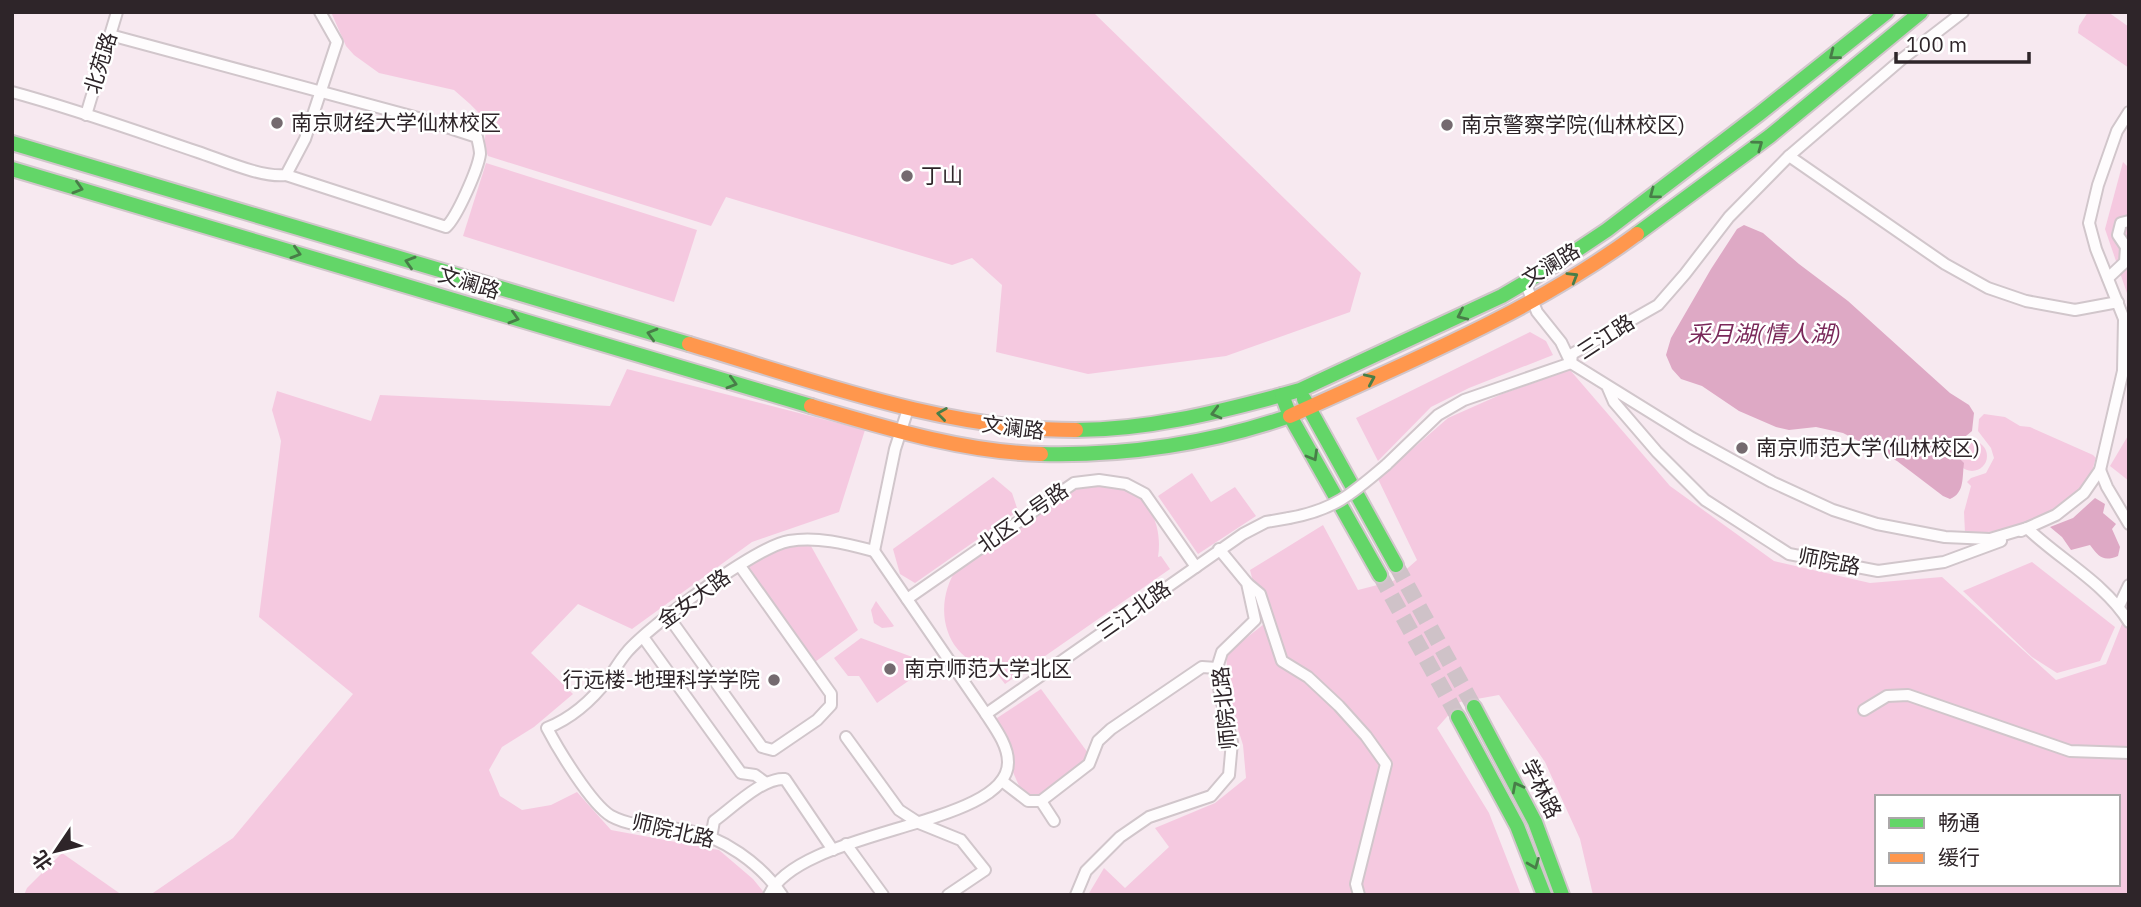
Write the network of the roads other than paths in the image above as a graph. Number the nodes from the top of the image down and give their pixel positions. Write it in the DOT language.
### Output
graph roads {
  1 [pos="117,12"];
  2 [pos="320,12"];
  3 [pos="1887,12"];
  4 [pos="1921,12"];
  5 [pos="1963,12"];
  6 [pos="110,35"];
  7 [pos="12,92"];
  8 [pos="320,92"];
  9 [pos="2129,112"];
  10 [pos="86,115"];
  11 [pos="12,143"];
  12 [pos="1788,156"];
  13 [pos="12,169"];
  14 [pos="286,175"];
  15 [pos="2129,221"];
  16 [pos="2108,278"];
  17 [pos="1525,282"];
  18 [pos="1533,300"];
  19 [pos="2118,302"];
  20 [pos="1571,363"];
  21 [pos="1608,388"];
  22 [pos="1300,390"];
  23 [pos="1282,395"];
  24 [pos="2115,403"];
  25 [pos="2129,406"];
  26 [pos="1308,408"];
  27 [pos="908,409"];
  28 [pos="1290,416"];
  29 [pos="902,433"];
  30 [pos="2100,470"];
  31 [pos="1355,492"];
  32 [pos="1339,503"];
  33 [pos="2129,524"];
  34 [pos="2026,528"];
  35 [pos="1220,550"];
  36 [pos="874,551"];
  37 [pos="1396,565"];
  38 [pos="740,566"];
  39 [pos="1196,566"];
  40 [pos="1380,575"];
  41 [pos="1247,583"];
  42 [pos="2129,585"];
  43 [pos="907,599"];
  44 [pos="2119,606"];
  45 [pos="668,616"];
  46 [pos="2129,622"];
  47 [pos="643,637"];
  48 [pos="1217,668"];
  49 [pos="1474,707"];
  50 [pos="1864,710"];
  51 [pos="986,714"];
  52 [pos="1458,717"];
  53 [pos="547,728"];
  54 [pos="846,737"];
  55 [pos="2129,753"];
  56 [pos="1002,781"];
  57 [pos="766,783"];
  58 [pos="1041,801"];
  59 [pos="1054,821"];
  60 [pos="919,823"];
  61 [pos="711,838"];
  62 [pos="846,844"];
  63 [pos="832,849"];
  64 [pos="772,889"];
  65 [pos="782,895"];
  66 [pos="883,895"];
  67 [pos="948,895"];
  68 [pos="1076,895"];
  69 [pos="1359,895"];
  70 [pos="1544,895"];
  71 [pos="1562,895"];
  1 -- 6 [label="street, 北苑路"];
  2 -- 8 [label="street"];
  3 -- 17 [label="main road, 文澜路, one-way"];
  18 -- 4 [label="main road, 文澜路, one-way"];
  5 -- 12 [label="street, 三江路"];
  6 -- 8 [label="street"];
  6 -- 10 [label="street, 北苑路"];
  7 -- 10 [label="street"];
  8 -- 14 [label="street"];
  8 -- 14 [label="street"];
  9 -- 16 [label="street, 师院路"];
  10 -- 14 [label="street"];
  27 -- 11 [label="main road, 文澜路, one-way"];
  12 -- 19 [label="street"];
  12 -- 20 [label="street, 三江路"];
  13 -- 29 [label="main road, 文澜路, one-way"];
  15 -- 16 [label="street"];
  16 -- 19 [label="street, 师院路"];
  17 -- 18 [label="street, 师院路"];
  17 -- 22 [label="main road, 文澜路, one-way"];
  18 -- 20 [label="street, 师院路"];
  26 -- 18 [label="main road, 文澜路, one-way"];
  19 -- 24 [label="street, 师院路"];
  20 -- 21 [label="street, 师院路"];
  20 -- 31 [label="street, 三江路, bridge"];
  21 -- 34 [label="street, 师院路"];
  21 -- 34 [label="street, 师院路"];
  22 -- 23 [label="main road, 文澜路"];
  22 -- 26 [label="main road"];
  23 -- 27 [label="main road, 文澜路, one-way"];
  23 -- 28 [label="main road"];
  24 -- 25 [label="street"];
  24 -- 30 [label="street, 师院路"];
  26 -- 28 [label="main road, 文澜路"];
  26 -- 31 [label="main road"];
  27 -- 29 [label="street"];
  28 -- 29 [label="main road, 文澜路"];
  28 -- 32 [label="main road, one-way"];
  29 -- 36 [label="street"];
  30 -- 33 [label="street"];
  30 -- 34 [label="street, 师院路"];
  31 -- 32 [label="street, 三江路, bridge"];
  31 -- 37 [label="main road"];
  32 -- 35 [label="street, 三江北路, bridge"];
  32 -- 40 [label="main road"];
  34 -- 44 [label="street"];
  35 -- 39 [label="street, 三江北路"];
  35 -- 41 [label="street, 师院北路"];
  36 -- 38 [label="street, 金女大路"];
  36 -- 43 [label="street"];
  38 -- 45 [label="street, 金女大路"];
  38 -- 45 [label="street"];
  39 -- 43 [label="street, 北区七号路"];
  39 -- 51 [label="street, 三江北路"];
  41 -- 48 [label="street, 师院北路"];
  41 -- 69 [label="street"];
  42 -- 44 [label="street"];
  43 -- 51 [label="street"];
  44 -- 46 [label="street"];
  45 -- 47 [label="street, 金女大路"];
  47 -- 53 [label="street, 金女大路"];
  47 -- 57 [label="street"];
  48 -- 58 [label="street"];
  48 -- 68 [label="street, 师院北路"];
  71 -- 49 [label="main road, 学林路, one-way"];
  50 -- 55 [label="street"];
  51 -- 56 [label="street"];
  52 -- 70 [label="main road, 学林路, one-way"];
  53 -- 61 [label="street, 师院北路"];
  54 -- 60 [label="street"];
  56 -- 58 [label="street"];
  56 -- 60 [label="street"];
  57 -- 61 [label="street"];
  57 -- 63 [label="street"];
  58 -- 59 [label="street"];
  60 -- 62 [label="street"];
  60 -- 67 [label="street"];
  61 -- 64 [label="street, 师院北路"];
  62 -- 63 [label="street"];
  62 -- 66 [label="street"];
  63 -- 64 [label="street"];
  64 -- 65 [label="street, 师院北路"];
}
